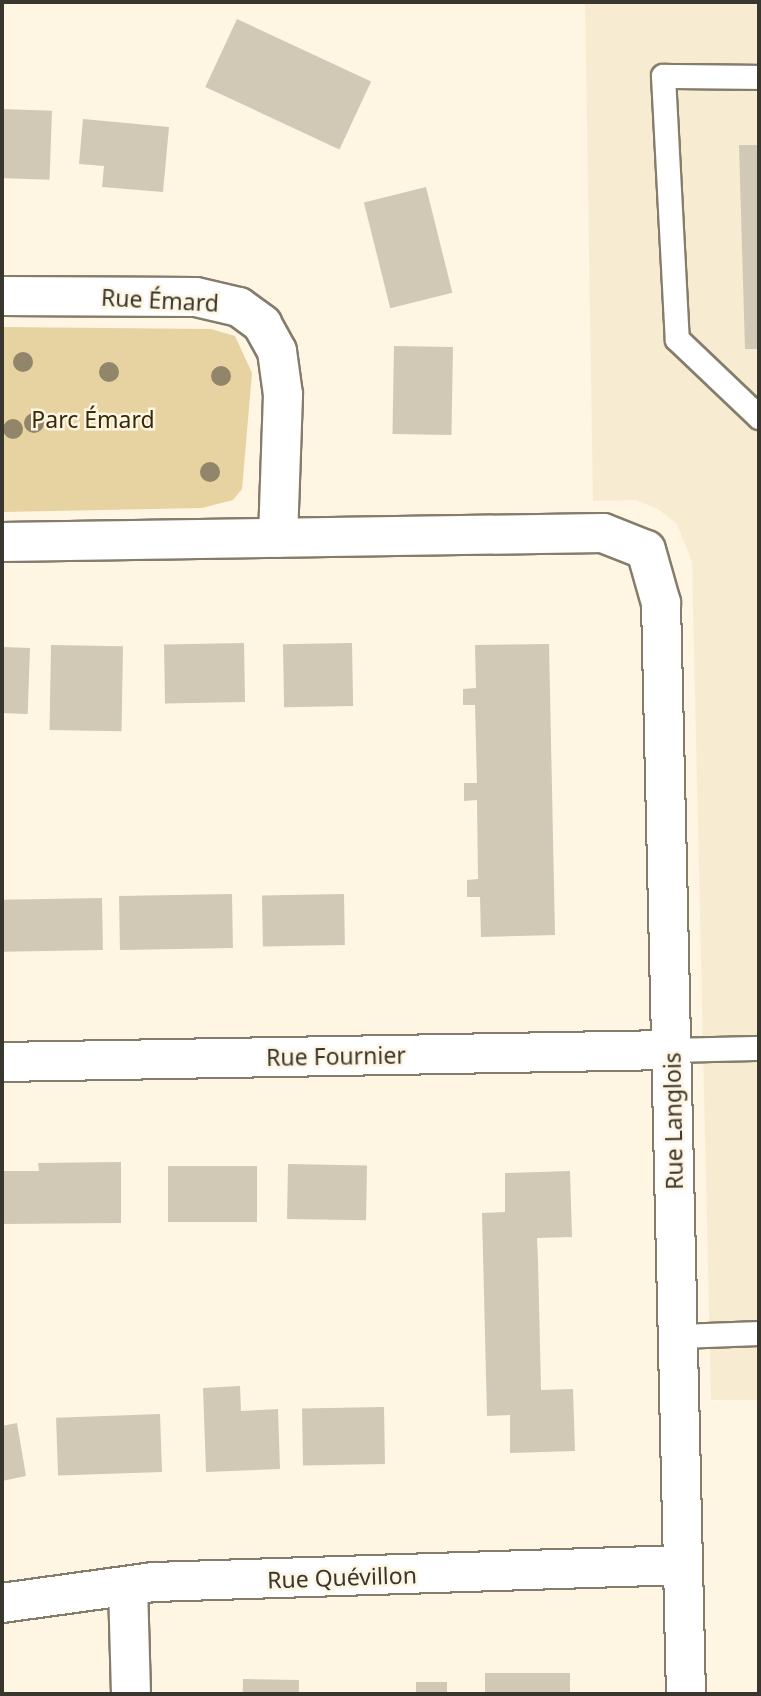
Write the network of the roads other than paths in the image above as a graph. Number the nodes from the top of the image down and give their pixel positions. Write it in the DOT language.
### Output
graph roads {
  1 [pos="759,77"];
  2 [pos="2,296"];
  3 [pos="759,417"];
  4 [pos="278,538"];
  5 [pos="2,542"];
  6 [pos="759,1048"];
  7 [pos="671,1050"];
  8 [pos="2,1062"];
  9 [pos="759,1333"];
  10 [pos="678,1336"];
  11 [pos="683,1565"];
  12 [pos="128,1586"];
  13 [pos="2,1603"];
  14 [pos="131,1694"];
  15 [pos="685,1694"];
  1 -- 3 [label="lane"];
  2 -- 4 [label="street, Rue Émard"];
  4 -- 5 [label="street"];
  4 -- 7 [label="street, Rue Langlois"];
  6 -- 7 [label="lane"];
  7 -- 8 [label="street, Rue Fournier"];
  7 -- 10 [label="street, Rue Langlois"];
  9 -- 10 [label="lane"];
  10 -- 11 [label="street, Rue Langlois"];
  11 -- 12 [label="street, Rue Quévillon"];
  11 -- 15 [label="street, Rue Langlois"];
  12 -- 13 [label="street, Rue Quévillon"];
  12 -- 14 [label="street"];
}
